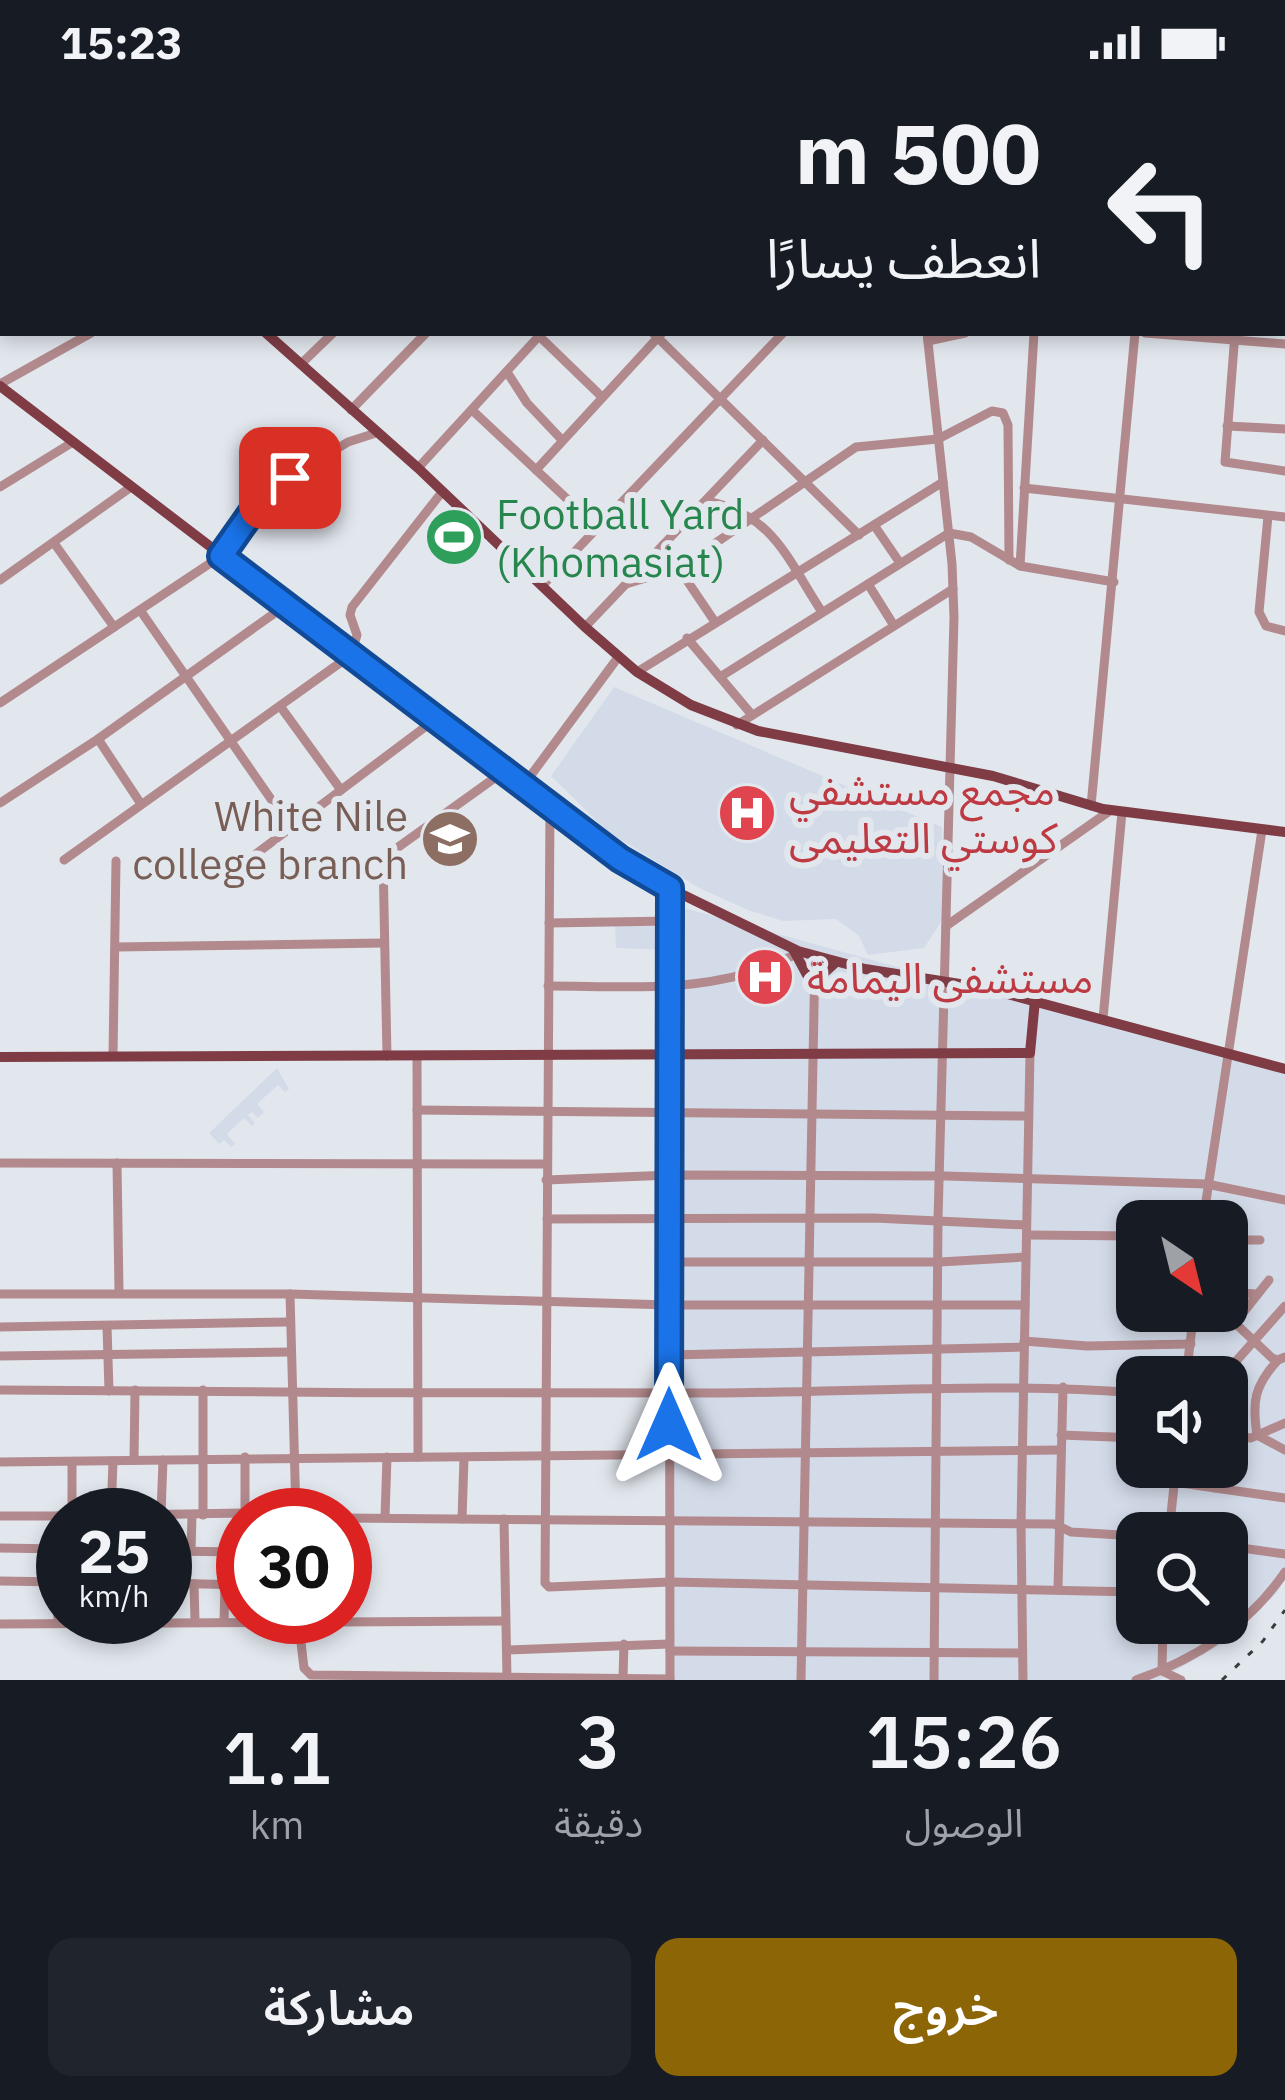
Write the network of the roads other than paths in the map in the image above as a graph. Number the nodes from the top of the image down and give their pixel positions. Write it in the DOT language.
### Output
graph roads {
  1 [pos="86,336"];
  2 [pos="269,336"];
  3 [pos="330,336"];
  4 [pos="423,336"];
  5 [pos="535,336"];
  6 [pos="539,336"];
  7 [pos="657,336"];
  8 [pos="659,336"];
  9 [pos="780,336"];
  10 [pos="1034,336"];
  11 [pos="1135,336"];
  12 [pos="928,337"];
  13 [pos="1234,337"];
  14 [pos="1285,344"];
  15 [pos="301,364"];
  16 [pos="507,372"];
  17 [pos="0,385"];
  18 [pos="602,398"];
  19 [pos="721,399"];
  20 [pos="351,410"];
  21 [pos="472,410"];
  22 [pos="1227,425"];
  23 [pos="1285,429"];
  24 [pos="376,434"];
  25 [pos="938,439"];
  26 [pos="562,440"];
  27 [pos="764,440"];
  28 [pos="73,442"];
  29 [pos="418,468"];
  30 [pos="536,470"];
  31 [pos="1285,471"];
  32 [pos="943,482"];
  33 [pos="807,483"];
  34 [pos="0,487"];
  35 [pos="130,487"];
  36 [pos="1024,488"];
  37 [pos="442,492"];
  38 [pos="1121,496"];
  39 [pos="706,501"];
  40 [pos="1285,515"];
  41 [pos="1268,516"];
  42 [pos="756,519"];
  43 [pos="874,525"];
  44 [pos="597,527"];
  45 [pos="949,533"];
  46 [pos="859,535"];
  47 [pos="54,543"];
  48 [pos="663,545"];
  49 [pos="221,556"];
  50 [pos="1009,560"];
  51 [pos="900,563"];
  52 [pos="1021,566"];
  53 [pos="679,568"];
  54 [pos="797,574"];
  55 [pos="0,580"];
  56 [pos="1114,582"];
  57 [pos="626,584"];
  58 [pos="868,584"];
  59 [pos="542,586"];
  60 [pos="953,589"];
  61 [pos="286,605"];
  62 [pos="140,610"];
  63 [pos="822,612"];
  64 [pos="715,622"];
  65 [pos="893,624"];
  66 [pos="115,627"];
  67 [pos="585,627"];
  68 [pos="1285,631"];
  69 [pos="687,638"];
  70 [pos="351,655"];
  71 [pos="619,656"];
  72 [pos="637,672"];
  73 [pos="720,677"];
  74 [pos="186,678"];
  75 [pos="0,703"];
  76 [pos="280,706"];
  77 [pos="752,715"];
  78 [pos="437,718"];
  79 [pos="737,725"];
  80 [pos="98,739"];
  81 [pos="231,741"];
  82 [pos="950,767"];
  83 [pos="503,772"];
  84 [pos="523,786"];
  85 [pos="341,790"];
  86 [pos="0,802"];
  87 [pos="141,804"];
  88 [pos="1090,806"];
  89 [pos="550,807"];
  90 [pos="1117,811"];
  91 [pos="291,827"];
  92 [pos="1262,830"];
  93 [pos="1285,832"];
  94 [pos="64,860"];
  95 [pos="248,860"];
  96 [pos="116,861"];
  97 [pos="670,888"];
  98 [pos="670,921"];
  99 [pos="549,922"];
  100 [pos="946,926"];
  101 [pos="384,943"];
  102 [pos="116,947"];
  103 [pos="794,951"];
  104 [pos="815,957"];
  105 [pos="836,962"];
  106 [pos="946,979"];
  107 [pos="814,985"];
  108 [pos="548,986"];
  109 [pos="671,986"];
  110 [pos="1035,1000"];
  111 [pos="1103,1019"];
  112 [pos="670,1054"];
  113 [pos="813,1054"];
  114 [pos="944,1054"];
  115 [pos="1030,1054"];
  116 [pos="113,1055"];
  117 [pos="387,1055"];
  118 [pos="1228,1055"];
  119 [pos="417,1056"];
  120 [pos="547,1056"];
  121 [pos="0,1057"];
  122 [pos="1285,1069"];
  123 [pos="417,1111"];
  124 [pos="547,1114"];
  125 [pos="944,1115"];
  126 [pos="671,1116"];
  127 [pos="1028,1116"];
  128 [pos="813,1117"];
  129 [pos="0,1162"];
  130 [pos="117,1162"];
  131 [pos="416,1162"];
  132 [pos="546,1164"];
  133 [pos="671,1175"];
  134 [pos="940,1175"];
  135 [pos="810,1176"];
  136 [pos="546,1180"];
  137 [pos="1026,1181"];
  138 [pos="1207,1184"];
  139 [pos="1205,1200"];
  140 [pos="1285,1200"];
  141 [pos="547,1219"];
  142 [pos="809,1219"];
  143 [pos="938,1220"];
  144 [pos="671,1221"];
  145 [pos="1026,1230"];
  146 [pos="1116,1235"];
  147 [pos="1248,1240"];
  148 [pos="1260,1240"];
  149 [pos="1024,1257"];
  150 [pos="808,1261"];
  151 [pos="670,1262"];
  152 [pos="940,1262"];
  153 [pos="1262,1287"];
  154 [pos="1248,1289"];
  155 [pos="119,1292"];
  156 [pos="0,1294"];
  157 [pos="290,1294"];
  158 [pos="418,1296"];
  159 [pos="548,1300"];
  160 [pos="808,1304"];
  161 [pos="670,1305"];
  162 [pos="938,1305"];
  163 [pos="1025,1305"];
  164 [pos="1285,1306"];
  165 [pos="290,1322"];
  166 [pos="107,1326"];
  167 [pos="0,1327"];
  168 [pos="1192,1332"];
  169 [pos="1255,1342"];
  170 [pos="1024,1344"];
  171 [pos="1191,1344"];
  172 [pos="937,1347"];
  173 [pos="291,1352"];
  174 [pos="807,1352"];
  175 [pos="670,1355"];
  176 [pos="0,1356"];
  177 [pos="1189,1356"];
  178 [pos="1242,1356"];
  179 [pos="108,1357"];
  180 [pos="1281,1359"];
  181 [pos="936,1385"];
  182 [pos="1024,1386"];
  183 [pos="1063,1388"];
  184 [pos="0,1390"];
  185 [pos="135,1390"];
  186 [pos="203,1390"];
  187 [pos="109,1391"];
  188 [pos="292,1391"];
  189 [pos="419,1391"];
  190 [pos="1116,1392"];
  191 [pos="670,1393"];
  192 [pos="806,1393"];
  193 [pos="547,1394"];
  194 [pos="1285,1423"];
  195 [pos="1257,1435"];
  196 [pos="1061,1436"];
  197 [pos="1116,1437"];
  198 [pos="1248,1437"];
  199 [pos="1060,1450"];
  200 [pos="1285,1450"];
  201 [pos="1024,1451"];
  202 [pos="937,1454"];
  203 [pos="294,1456"];
  204 [pos="806,1456"];
  205 [pos="245,1457"];
  206 [pos="387,1457"];
  207 [pos="418,1457"];
  208 [pos="545,1457"];
  209 [pos="669,1457"];
  210 [pos="464,1458"];
  211 [pos="203,1459"];
  212 [pos="134,1460"];
  213 [pos="163,1460"];
  214 [pos="113,1461"];
  215 [pos="0,1462"];
  216 [pos="72,1462"];
  217 [pos="72,1488"];
  218 [pos="112,1488"];
  219 [pos="162,1488"];
  220 [pos="248,1488"];
  221 [pos="295,1488"];
  222 [pos="1214,1488"];
  223 [pos="1285,1498"];
  224 [pos="192,1515"];
  225 [pos="197,1515"];
  226 [pos="216,1515"];
  227 [pos="0,1516"];
  228 [pos="36,1516"];
  229 [pos="372,1517"];
  230 [pos="385,1517"];
  231 [pos="462,1519"];
  232 [pos="504,1519"];
  233 [pos="547,1520"];
  234 [pos="670,1523"];
  235 [pos="805,1524"];
  236 [pos="937,1524"];
  237 [pos="1022,1524"];
  238 [pos="1059,1528"];
  239 [pos="1116,1535"];
  240 [pos="192,1540"];
  241 [pos="0,1548"];
  242 [pos="36,1549"];
  243 [pos="1248,1549"];
  244 [pos="1285,1554"];
  245 [pos="1285,1572"];
  246 [pos="0,1581"];
  247 [pos="36,1582"];
  248 [pos="670,1582"];
  249 [pos="194,1584"];
  250 [pos="216,1585"];
  251 [pos="803,1586"];
  252 [pos="936,1587"];
  253 [pos="1022,1588"];
  254 [pos="1058,1589"];
  255 [pos="1116,1591"];
  256 [pos="372,1620"];
  257 [pos="192,1621"];
  258 [pos="195,1621"];
  259 [pos="216,1621"];
  260 [pos="506,1621"];
  261 [pos="36,1623"];
  262 [pos="0,1624"];
  263 [pos="301,1644"];
  264 [pos="624,1644"];
  265 [pos="1163,1644"];
  266 [pos="669,1648"];
  267 [pos="506,1650"];
  268 [pos="803,1652"];
  269 [pos="934,1654"];
  270 [pos="1022,1654"];
  271 [pos="1162,1671"];
  272 [pos="623,1677"];
  273 [pos="507,1678"];
  274 [pos="670,1680"];
  275 [pos="801,1680"];
  276 [pos="934,1680"];
  277 [pos="1023,1680"];
  278 [pos="1136,1680"];
  279 [pos="1180,1680"];
  1 -- 17 [label="street"];
  2 -- 15 [label="main road"];
  3 -- 15 [label="street"];
  4 -- 20 [label="street"];
  5 -- 16 [label="street"];
  6 -- 18 [label="street"];
  7 -- 18 [label="street"];
  8 -- 19 [label="street"];
  9 -- 19 [label="street"];
  10 -- 36 [label="street"];
  11 -- 38 [label="street"];
  12 -- 25 [label="street"];
  13 -- 14 [label="street"];
  13 -- 22 [label="street"];
  15 -- 20 [label="main road"];
  16 -- 21 [label="street"];
  16 -- 26 [label="street"];
  17 -- 28 [label="main road"];
  18 -- 26 [label="street"];
  19 -- 27 [label="street"];
  19 -- 44 [label="street"];
  20 -- 24 [label="main road"];
  21 -- 29 [label="street"];
  21 -- 30 [label="street"];
  22 -- 23 [label="street"];
  22 -- 31 [label="street"];
  24 -- 29 [label="main road"];
  24 -- 49 [label="street"];
  25 -- 32 [label="street"];
  25 -- 33 [label="street"];
  25 -- 50 [label="street"];
  26 -- 30 [label="street"];
  27 -- 33 [label="street"];
  27 -- 39 [label="street"];
  28 -- 34 [label="street"];
  28 -- 35 [label="main road"];
  29 -- 37 [label="main road"];
  30 -- 44 [label="street"];
  32 -- 43 [label="street"];
  32 -- 45 [label="street"];
  33 -- 42 [label="street"];
  33 -- 46 [label="street"];
  35 -- 47 [label="street"];
  35 -- 49 [label="main road"];
  36 -- 38 [label="street"];
  36 -- 52 [label="street"];
  37 -- 59 [label="main road"];
  37 -- 70 [label="street"];
  38 -- 41 [label="street"];
  38 -- 56 [label="street"];
  39 -- 42 [label="street"];
  39 -- 48 [label="street"];
  40 -- 41 [label="street"];
  41 -- 68 [label="street"];
  42 -- 53 [label="street"];
  42 -- 54 [label="street"];
  43 -- 46 [label="street"];
  43 -- 51 [label="street"];
  44 -- 59 [label="street"];
  45 -- 50 [label="street"];
  45 -- 51 [label="street"];
  45 -- 60 [label="street"];
  46 -- 54 [label="street"];
  47 -- 55 [label="street"];
  47 -- 66 [label="street"];
  48 -- 53 [label="street"];
  48 -- 57 [label="street"];
  49 -- 61 [label="main road"];
  49 -- 62 [label="street"];
  50 -- 52 [label="street"];
  51 -- 58 [label="street"];
  52 -- 56 [label="street"];
  53 -- 57 [label="street"];
  53 -- 64 [label="street"];
  54 -- 63 [label="street"];
  54 -- 64 [label="street"];
  56 -- 88 [label="street"];
  57 -- 67 [label="street"];
  58 -- 63 [label="street"];
  58 -- 65 [label="street"];
  59 -- 67 [label="main road"];
  60 -- 65 [label="street"];
  60 -- 82 [label="street"];
  61 -- 70 [label="main road"];
  61 -- 74 [label="street"];
  62 -- 66 [label="street"];
  62 -- 74 [label="street"];
  63 -- 73 [label="street"];
  64 -- 69 [label="street"];
  65 -- 77 [label="street"];
  66 -- 75 [label="street"];
  67 -- 71 [label="main road"];
  69 -- 72 [label="street"];
  69 -- 73 [label="street"];
  70 -- 76 [label="street"];
  70 -- 78 [label="main road"];
  71 -- 72 [label="main road"];
  71 -- 84 [label="street"];
  72 -- 79 [label="main road"];
  73 -- 77 [label="street"];
  74 -- 80 [label="street"];
  74 -- 81 [label="street"];
  76 -- 81 [label="street"];
  76 -- 85 [label="street"];
  77 -- 79 [label="street"];
  78 -- 83 [label="main road"];
  78 -- 85 [label="street"];
  79 -- 82 [label="main road"];
  80 -- 86 [label="street"];
  80 -- 87 [label="street"];
  81 -- 87 [label="street"];
  81 -- 91 [label="street"];
  82 -- 88 [label="main road"];
  82 -- 100 [label="street"];
  83 -- 84 [label="main road"];
  83 -- 101 [label="street"];
  84 -- 89 [label="main road"];
  85 -- 91 [label="street"];
  87 -- 94 [label="street"];
  88 -- 90 [label="main road"];
  89 -- 97 [label="main road"];
  89 -- 99 [label="street"];
  90 -- 92 [label="main road"];
  90 -- 100 [label="street"];
  90 -- 111 [label="street"];
  91 -- 95 [label="street"];
  92 -- 93 [label="main road"];
  92 -- 118 [label="street"];
  96 -- 102 [label="street"];
  97 -- 98 [label="street"];
  97 -- 103 [label="main road"];
  98 -- 99 [label="street"];
  98 -- 109 [label="street"];
  99 -- 108 [label="street"];
  100 -- 106 [label="street"];
  101 -- 102 [label="street"];
  101 -- 117 [label="street"];
  102 -- 116 [label="street"];
  103 -- 104 [label="main road"];
  103 -- 107 [label="main road"];
  103 -- 109 [label="street"];
  104 -- 105 [label="main road"];
  104 -- 107 [label="street"];
  105 -- 106 [label="main road"];
  105 -- 107 [label="main road"];
  106 -- 110 [label="main road"];
  106 -- 114 [label="street"];
  107 -- 113 [label="street"];
  108 -- 109 [label="street"];
  108 -- 120 [label="street"];
  109 -- 112 [label="street"];
  110 -- 111 [label="main road"];
  110 -- 115 [label="main road"];
  111 -- 118 [label="main road"];
  112 -- 113 [label="main road"];
  112 -- 120 [label="main road"];
  112 -- 126 [label="street"];
  113 -- 114 [label="main road"];
  113 -- 128 [label="street"];
  114 -- 115 [label="main road"];
  114 -- 125 [label="street"];
  115 -- 127 [label="street"];
  116 -- 117 [label="main road"];
  116 -- 121 [label="main road"];
  117 -- 119 [label="main road"];
  118 -- 122 [label="main road"];
  118 -- 138 [label="street"];
  119 -- 120 [label="main road"];
  119 -- 123 [label="street"];
  120 -- 124 [label="street"];
  123 -- 124 [label="street"];
  123 -- 131 [label="street"];
  124 -- 126 [label="street"];
  124 -- 132 [label="street"];
  125 -- 127 [label="street"];
  125 -- 128 [label="street"];
  125 -- 134 [label="street"];
  126 -- 128 [label="street"];
  126 -- 133 [label="street"];
  127 -- 137 [label="street"];
  128 -- 135 [label="street"];
  129 -- 130 [label="street"];
  130 -- 131 [label="street"];
  130 -- 155 [label="street"];
  131 -- 132 [label="street"];
  131 -- 158 [label="street"];
  132 -- 136 [label="street"];
  133 -- 135 [label="street"];
  133 -- 136 [label="street"];
  133 -- 144 [label="street"];
  134 -- 135 [label="street"];
  134 -- 137 [label="street"];
  134 -- 143 [label="street"];
  135 -- 142 [label="street"];
  136 -- 141 [label="street"];
  137 -- 138 [label="street"];
  137 -- 145 [label="street"];
  138 -- 139 [label="street"];
  138 -- 140 [label="street"];
  141 -- 144 [label="street"];
  141 -- 159 [label="street"];
  142 -- 143 [label="street"];
  142 -- 144 [label="street"];
  142 -- 150 [label="street"];
  143 -- 145 [label="street"];
  143 -- 152 [label="street"];
  144 -- 151 [label="street"];
  145 -- 146 [label="street"];
  145 -- 149 [label="street"];
  147 -- 148 [label="street"];
  149 -- 152 [label="street"];
  149 -- 163 [label="street"];
  150 -- 151 [label="street"];
  150 -- 152 [label="street"];
  150 -- 160 [label="street"];
  151 -- 161 [label="street"];
  152 -- 162 [label="street"];
  153 -- 154 [label="street"];
  153 -- 164 [label="street"];
  153 -- 169 [label="street"];
  155 -- 156 [label="street"];
  155 -- 157 [label="street"];
  157 -- 158 [label="street"];
  157 -- 165 [label="street"];
  158 -- 159 [label="street"];
  158 -- 189 [label="street"];
  159 -- 161 [label="street"];
  159 -- 193 [label="street"];
  160 -- 161 [label="street"];
  160 -- 162 [label="street"];
  160 -- 174 [label="street"];
  161 -- 175 [label="street"];
  162 -- 163 [label="street"];
  162 -- 172 [label="street"];
  163 -- 170 [label="street"];
  164 -- 169 [label="street"];
  165 -- 166 [label="street"];
  165 -- 173 [label="street"];
  166 -- 167 [label="street"];
  166 -- 179 [label="street"];
  168 -- 171 [label="street"];
  169 -- 178 [label="street"];
  169 -- 180 [label="street"];
  170 -- 171 [label="street"];
  170 -- 172 [label="street"];
  170 -- 182 [label="street"];
  171 -- 177 [label="street"];
  172 -- 174 [label="street"];
  172 -- 181 [label="street"];
  173 -- 179 [label="street"];
  173 -- 188 [label="street"];
  174 -- 175 [label="street"];
  174 -- 192 [label="street"];
  175 -- 191 [label="street"];
  176 -- 179 [label="street"];
  179 -- 187 [label="street"];
  180 -- 195 [label="street"];
  181 -- 182 [label="street"];
  181 -- 192 [label="street"];
  181 -- 202 [label="street"];
  182 -- 183 [label="street"];
  182 -- 201 [label="street"];
  183 -- 190 [label="street"];
  183 -- 196 [label="street"];
  184 -- 187 [label="street"];
  185 -- 186 [label="street"];
  185 -- 187 [label="street"];
  185 -- 212 [label="street"];
  186 -- 188 [label="street"];
  186 -- 211 [label="street"];
  188 -- 189 [label="street"];
  188 -- 203 [label="street"];
  189 -- 193 [label="street"];
  189 -- 207 [label="street"];
  191 -- 192 [label="street"];
  191 -- 193 [label="street"];
  191 -- 209 [label="street"];
  192 -- 204 [label="street"];
  193 -- 208 [label="street"];
  194 -- 195 [label="street"];
  195 -- 198 [label="street"];
  195 -- 200 [label="street"];
  196 -- 197 [label="street"];
  196 -- 199 [label="street"];
  199 -- 201 [label="street"];
  199 -- 238 [label="street"];
  201 -- 202 [label="street"];
  201 -- 237 [label="street"];
  202 -- 204 [label="street"];
  202 -- 236 [label="street"];
  203 -- 205 [label="street"];
  203 -- 206 [label="street"];
  203 -- 221 [label="street"];
  204 -- 209 [label="street"];
  204 -- 235 [label="street"];
  205 -- 211 [label="street"];
  205 -- 220 [label="street"];
  206 -- 207 [label="street"];
  206 -- 230 [label="street"];
  207 -- 210 [label="street"];
  208 -- 209 [label="street"];
  208 -- 210 [label="street"];
  208 -- 233 [label="street"];
  209 -- 234 [label="street"];
  210 -- 231 [label="street"];
  211 -- 213 [label="street"];
  211 -- 225 [label="street"];
  212 -- 213 [label="street"];
  212 -- 214 [label="street"];
  213 -- 219 [label="street"];
  214 -- 216 [label="street"];
  214 -- 218 [label="street"];
  215 -- 216 [label="street"];
  216 -- 217 [label="street"];
  222 -- 223 [label="street"];
  224 -- 225 [label="street"];
  225 -- 226 [label="street"];
  225 -- 240 [label="street"];
  227 -- 228 [label="street"];
  229 -- 230 [label="street"];
  230 -- 231 [label="street"];
  231 -- 232 [label="street"];
  232 -- 233 [label="street"];
  232 -- 260 [label="street"];
  233 -- 234 [label="street"];
  233 -- 248 [label="street"];
  234 -- 235 [label="street"];
  234 -- 248 [label="street"];
  235 -- 236 [label="street"];
  235 -- 251 [label="street"];
  236 -- 237 [label="street"];
  236 -- 252 [label="street"];
  237 -- 238 [label="street"];
  237 -- 253 [label="street"];
  238 -- 239 [label="street"];
  238 -- 254 [label="street"];
  241 -- 242 [label="street"];
  243 -- 244 [label="street"];
  245 -- 271 [label="street"];
  246 -- 247 [label="street"];
  248 -- 251 [label="street"];
  248 -- 266 [label="street"];
  249 -- 250 [label="street"];
  249 -- 258 [label="street"];
  251 -- 252 [label="street"];
  251 -- 268 [label="street"];
  252 -- 253 [label="street"];
  252 -- 269 [label="street"];
  253 -- 254 [label="street"];
  253 -- 270 [label="street"];
  254 -- 255 [label="street"];
  256 -- 260 [label="street"];
  257 -- 258 [label="street"];
  258 -- 259 [label="street"];
  260 -- 267 [label="street"];
  261 -- 262 [label="street"];
  263 -- 273 [label="street"];
  264 -- 266 [label="street"];
  264 -- 267 [label="street"];
  264 -- 272 [label="street"];
  265 -- 271 [label="street"];
  266 -- 268 [label="street"];
  266 -- 274 [label="street"];
  267 -- 273 [label="street"];
  268 -- 269 [label="street"];
  268 -- 275 [label="street"];
  269 -- 270 [label="street"];
  269 -- 276 [label="street"];
  270 -- 277 [label="street"];
  271 -- 278 [label="street"];
  271 -- 279 [label="street"];
  272 -- 273 [label="street"];
  272 -- 274 [label="street"];
}
